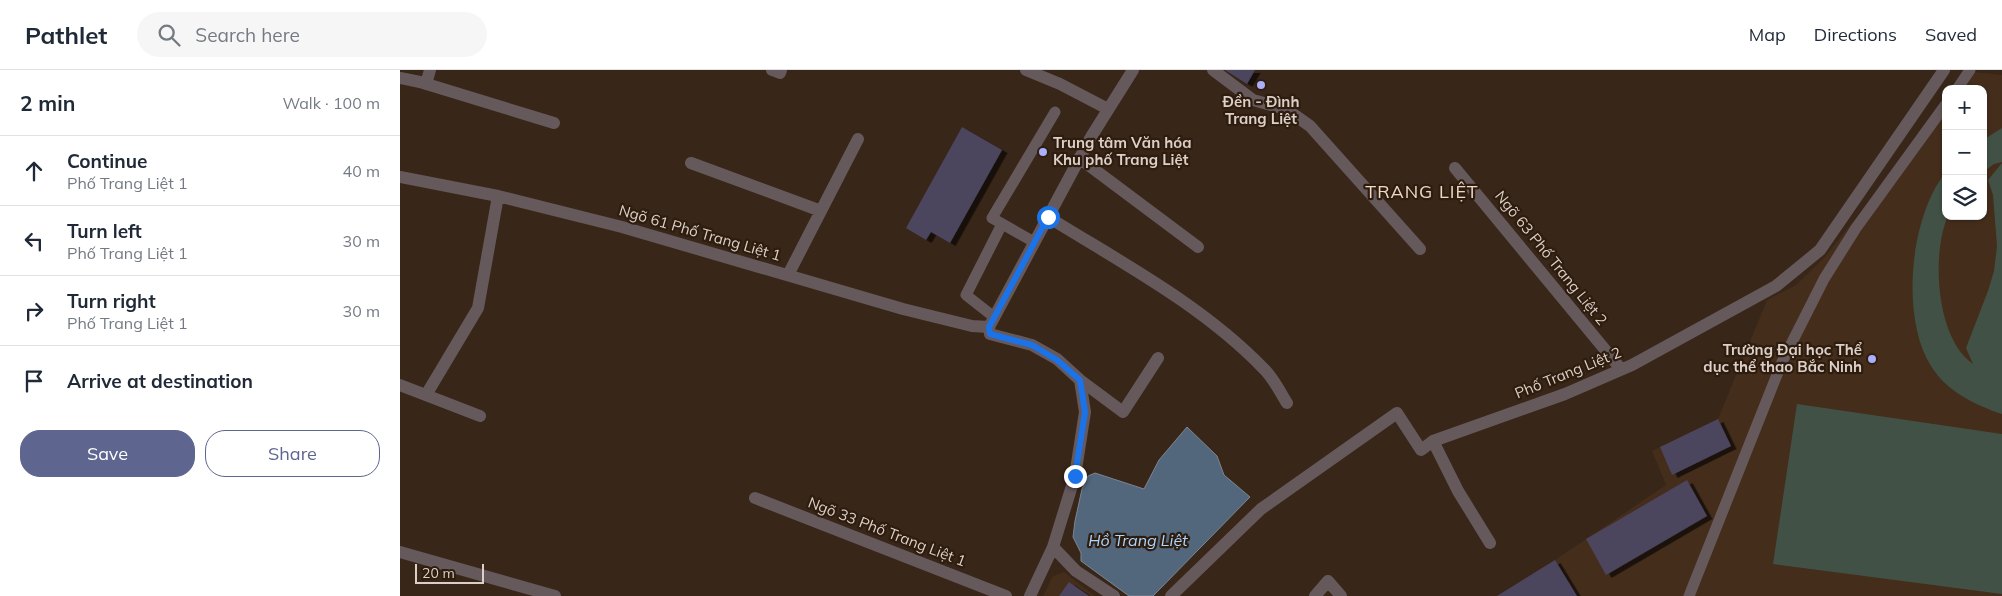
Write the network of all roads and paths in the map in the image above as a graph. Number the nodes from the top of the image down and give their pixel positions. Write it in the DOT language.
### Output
graph roads {
  1 [pos="430,70"];
  2 [pos="772,70"];
  3 [pos="781,70"];
  4 [pos="1026,70"];
  5 [pos="1132,70"];
  6 [pos="1213,70"];
  7 [pos="1944,70"];
  8 [pos="1970,70"];
  9 [pos="400,79"];
  10 [pos="426,84"];
  11 [pos="1959,85"];
  12 [pos="1108,109"];
  13 [pos="1942,110"];
  14 [pos="1055,112"];
  15 [pos="554,123"];
  16 [pos="858,139"];
  17 [pos="1079,158"];
  18 [pos="691,163"];
  19 [pos="1455,168"];
  20 [pos="400,177"];
  21 [pos="498,196"];
  22 [pos="821,211"];
  23 [pos="1048,217"];
  24 [pos="1002,224"];
  25 [pos="1034,242"];
  26 [pos="1198,247"];
  27 [pos="1420,249"];
  28 [pos="788,276"];
  29 [pos="991,322"];
  30 [pos="1158,358"];
  31 [pos="1621,369"];
  32 [pos="1080,380"];
  33 [pos="400,385"];
  34 [pos="426,395"];
  35 [pos="1287,403"];
  36 [pos="480,416"];
  37 [pos="1434,441"];
  38 [pos="755,498"];
  39 [pos="1490,543"];
  40 [pos="1053,547"];
  41 [pos="400,552"];
  42 [pos="555,596"];
  43 [pos="1006,596"];
  44 [pos="1030,596"];
  45 [pos="1114,596"];
  46 [pos="1171,596"];
  47 [pos="1315,596"];
  48 [pos="1341,596"];
  49 [pos="1690,596"];
  1 -- 10 [label="street"];
  2 -- 3 [label="street"];
  4 -- 12 [label="street"];
  5 -- 12 [label="street"];
  6 -- 27 [label="street"];
  7 -- 31 [label="street, Phố Trang Liệt 2"];
  8 -- 11 [label="lane"];
  9 -- 10 [label="street"];
  10 -- 15 [label="street"];
  12 -- 17 [label="street"];
  13 -- 49 [label="lane"];
  14 -- 24 [label="lane"];
  16 -- 22 [label="street"];
  17 -- 23 [label="street"];
  17 -- 26 [label="street"];
  18 -- 22 [label="street"];
  19 -- 31 [label="street, Ngõ 63 Phố Trang Liệt 2"];
  20 -- 21 [label="street, Ngõ 61 Phố Trang Liệt 1"];
  21 -- 28 [label="street, Ngõ 61 Phố Trang Liệt 1"];
  21 -- 34 [label="street"];
  22 -- 28 [label="street"];
  23 -- 25 [label="street"];
  23 -- 35 [label="street"];
  24 -- 25 [label="lane"];
  24 -- 29 [label="lane"];
  25 -- 29 [label="street"];
  28 -- 29 [label="street, Ngõ 61 Phố Trang Liệt 1"];
  29 -- 32 [label="street"];
  30 -- 32 [label="street"];
  31 -- 37 [label="street, Phố Trang Liệt 2"];
  32 -- 40 [label="street"];
  33 -- 34 [label="street"];
  34 -- 36 [label="street"];
  37 -- 39 [label="street"];
  37 -- 46 [label="street, Phố Trang Liệt 2"];
  38 -- 43 [label="street, Ngõ 33 Phố Trang Liệt 1"];
  40 -- 44 [label="street"];
  40 -- 45 [label="street"];
  41 -- 42 [label="street"];
  47 -- 48 [label="street"];
}
